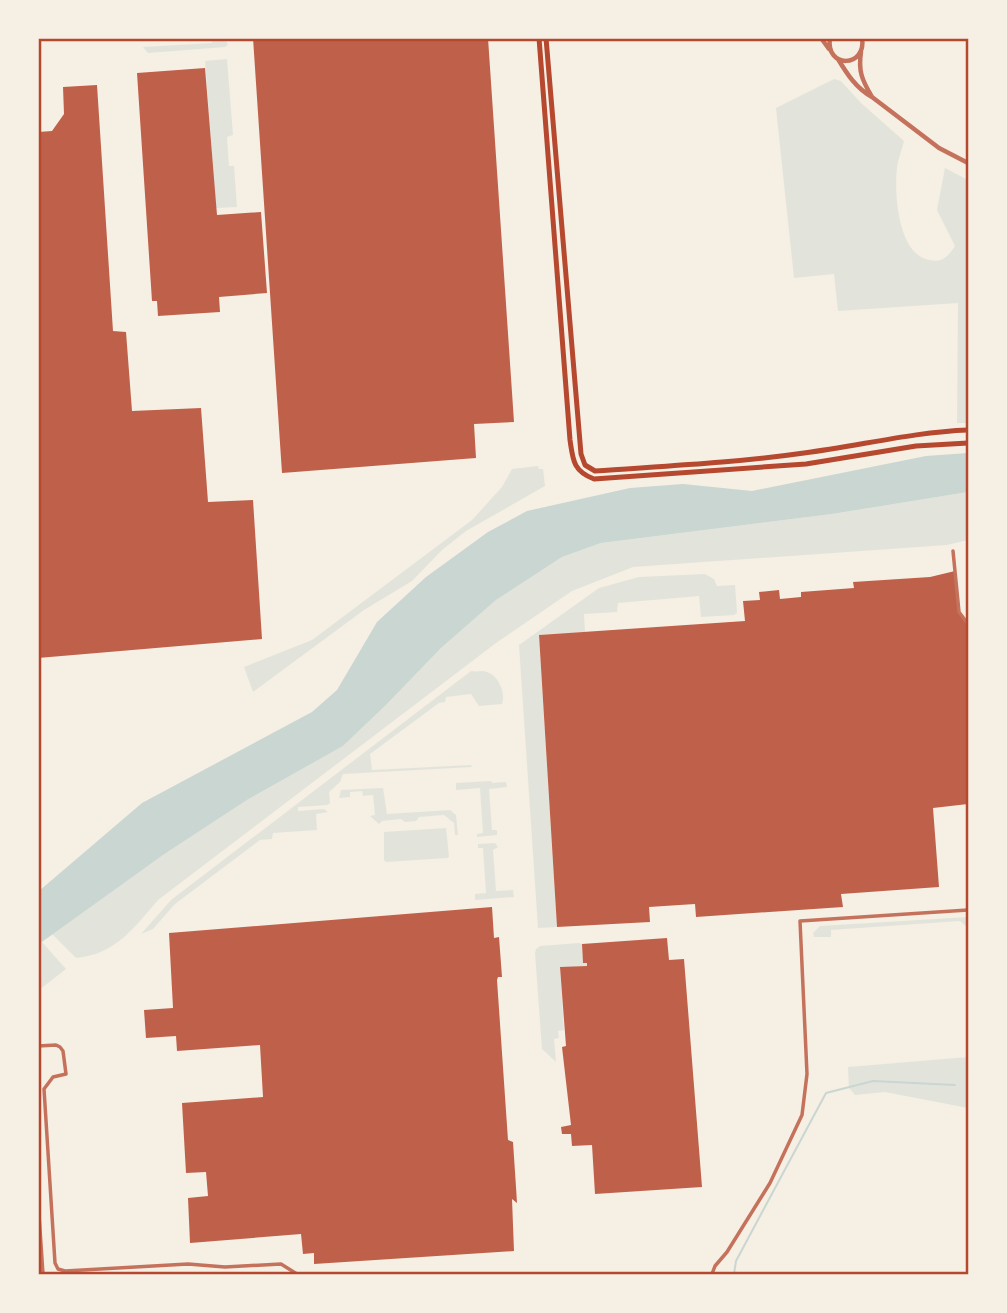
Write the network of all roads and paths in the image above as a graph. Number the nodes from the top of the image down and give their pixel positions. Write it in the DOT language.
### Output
graph roads {
  1 [pos="539,38"];
  2 [pos="546,38"];
  3 [pos="821,38"];
  4 [pos="830,38"];
  5 [pos="862,38"];
  6 [pos="830,51"];
  7 [pos="861,51"];
  8 [pos="838,59"];
  9 [pos="872,97"];
  10 [pos="968,163"];
  11 [pos="968,430"];
  12 [pos="968,443"];
  13 [pos="953,551"];
  14 [pos="968,624"];
  15 [pos="968,910"];
  16 [pos="38,1046"];
  17 [pos="38,1200"];
  18 [pos="43,1275"];
  19 [pos="297,1275"];
  20 [pos="366,1275"];
  21 [pos="387,1275"];
  22 [pos="500,1275"];
  23 [pos="506,1275"];
  24 [pos="712,1275"];
  1 -- 12 [label="main road"];
  2 -- 11 [label="main road"];
  3 -- 6 [label="street"];
  4 -- 6 [label="street"];
  5 -- 7 [label="street"];
  6 -- 8 [label="street"];
  7 -- 8 [label="street"];
  7 -- 9 [label="street"];
  8 -- 9 [label="street"];
  9 -- 10 [label="street"];
  13 -- 14 [label="street"];
  15 -- 24 [label="street"];
  16 -- 19 [label="street"];
  17 -- 18 [label="street"];
  20 -- 21 [label="street"];
  22 -- 23 [label="street"];
}
